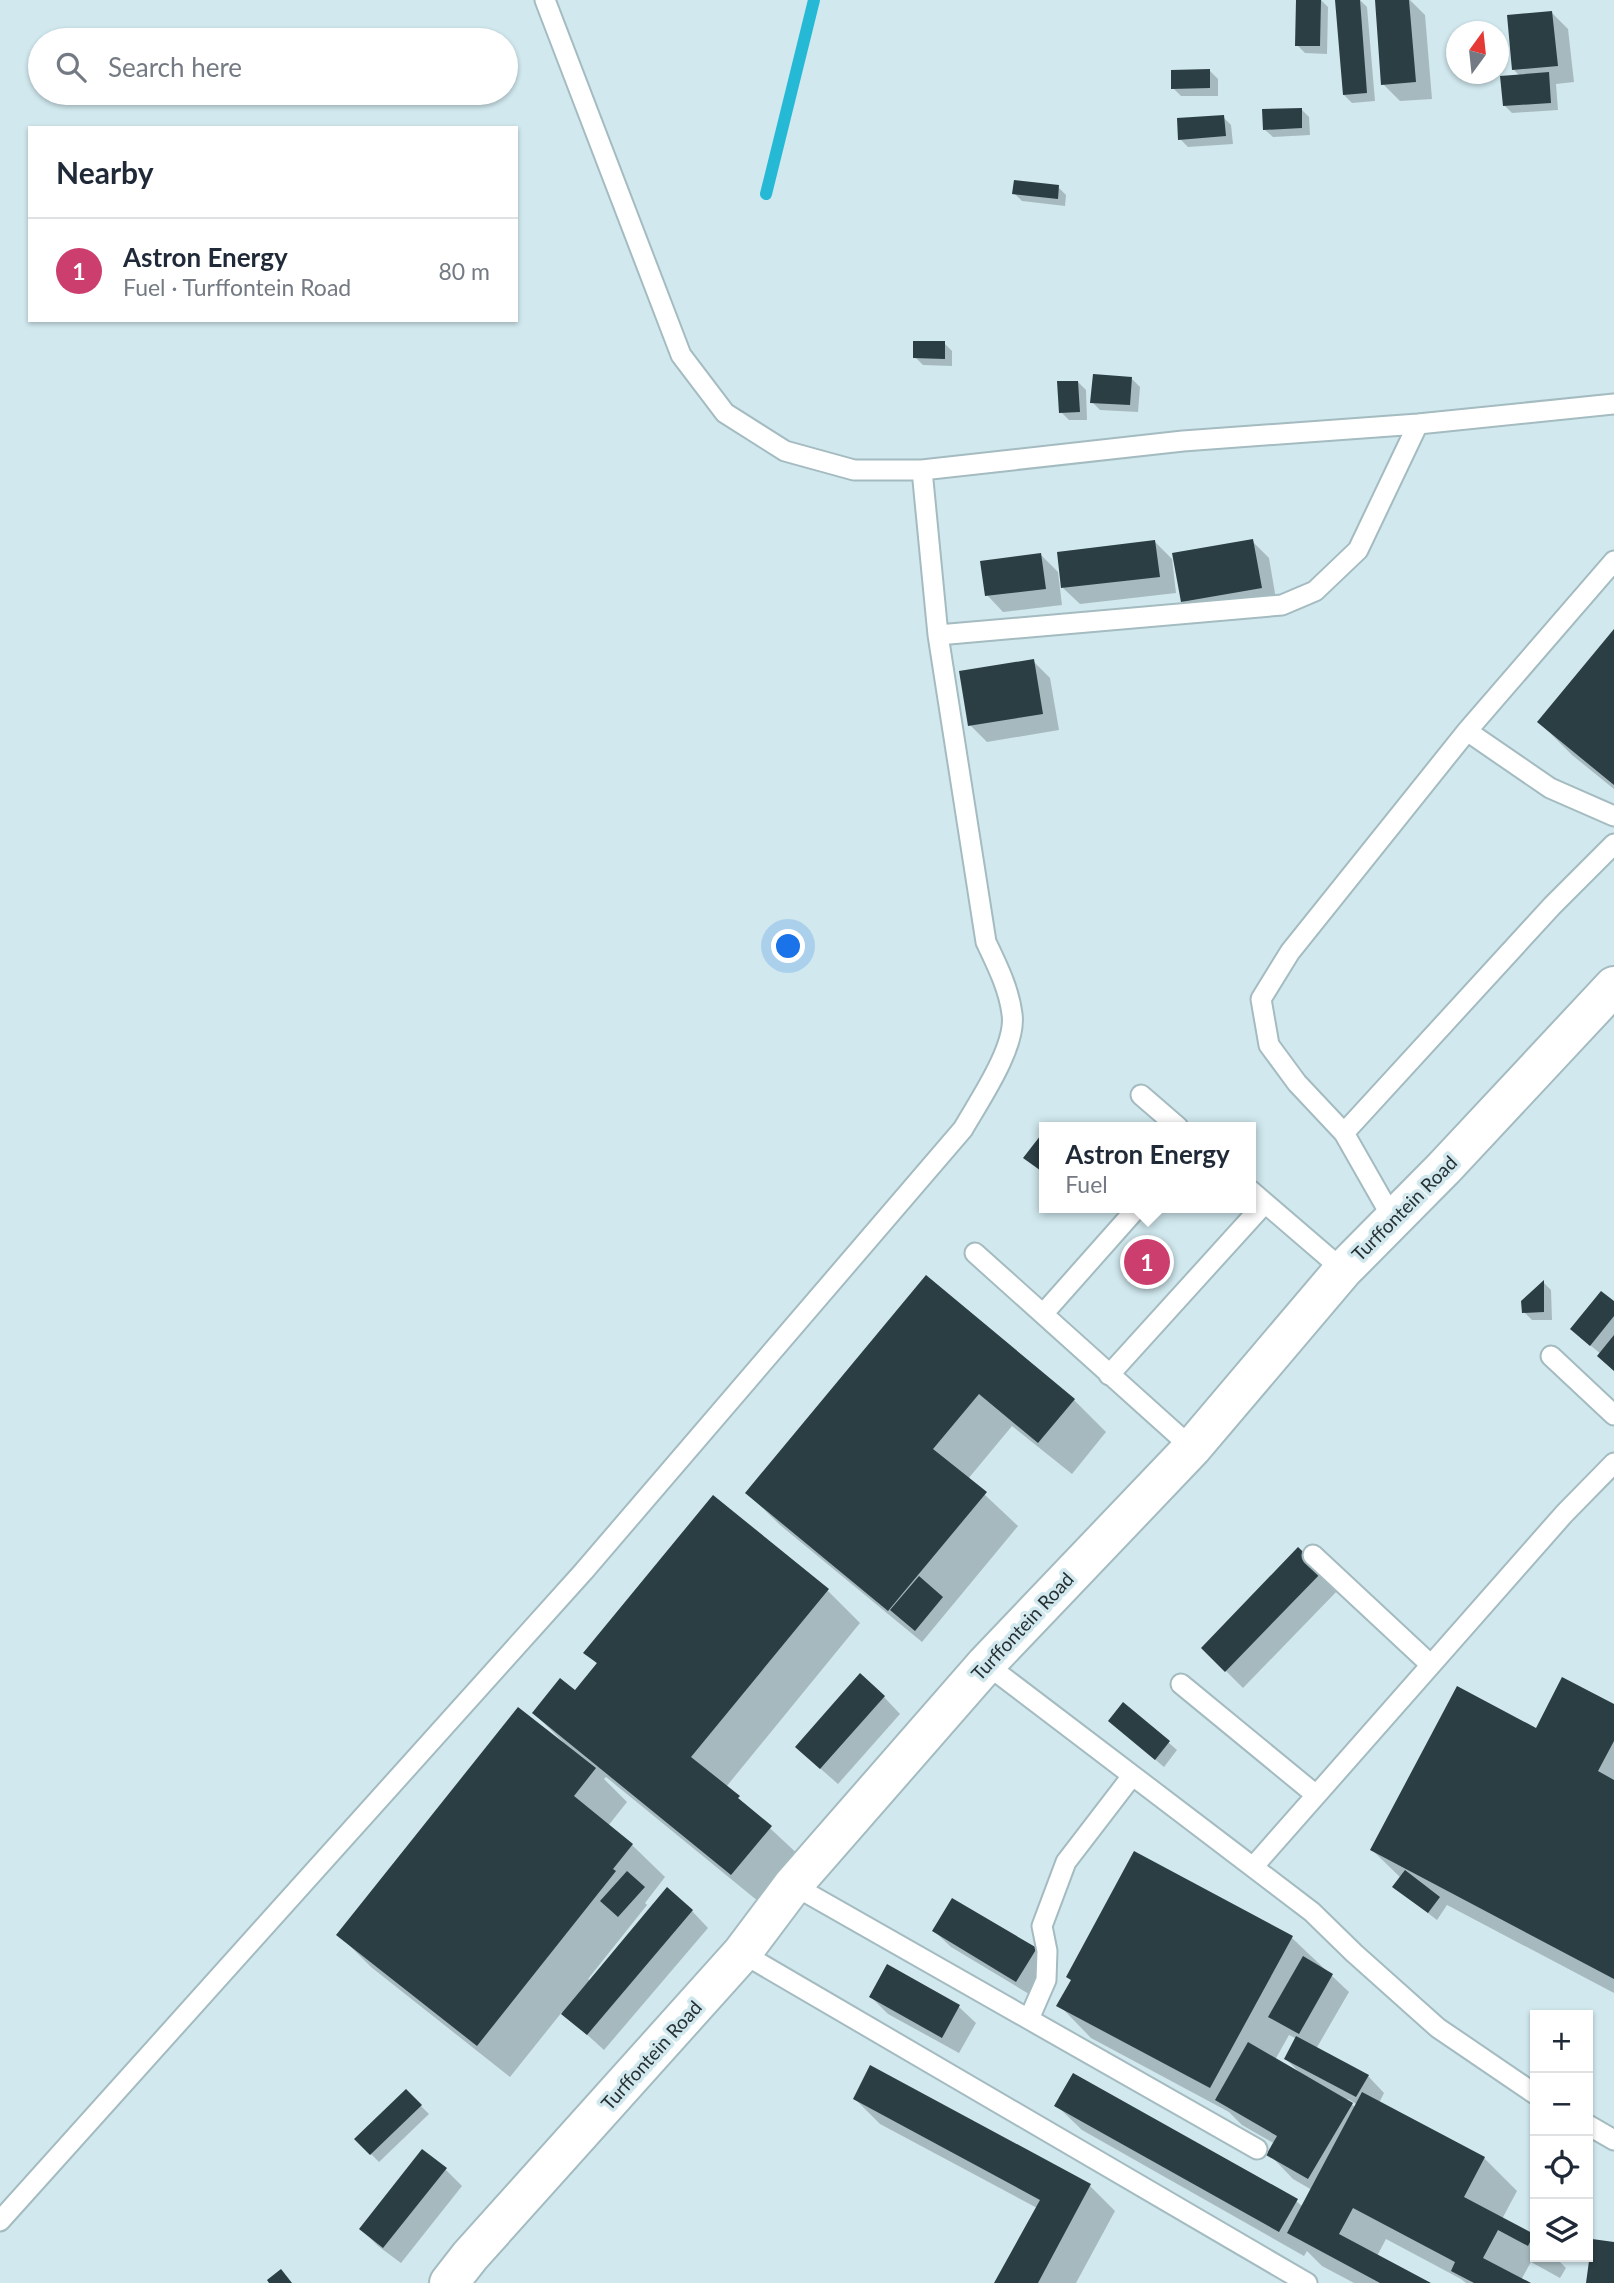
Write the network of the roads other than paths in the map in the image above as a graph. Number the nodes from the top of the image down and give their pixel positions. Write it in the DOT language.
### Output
graph roads {
  1 [pos="545,0"];
  2 [pos="1614,404"];
  3 [pos="1418,424"];
  4 [pos="922,470"];
  5 [pos="1614,561"];
  6 [pos="938,635"];
  7 [pos="1467,731"];
  8 [pos="1614,816"];
  9 [pos="1614,844"];
  10 [pos="1614,986"];
  11 [pos="1141,1095"];
  12 [pos="1172,1122"];
  13 [pos="1344,1133"];
  14 [pos="1258,1196"];
  15 [pos="1133,1213"];
  16 [pos="1244,1213"];
  17 [pos="1393,1219"];
  18 [pos="975,1253"];
  19 [pos="1343,1270"];
  20 [pos="1043,1314"];
  21 [pos="1551,1356"];
  22 [pos="1109,1375"];
  23 [pos="1614,1415"];
  24 [pos="1192,1448"];
  25 [pos="1614,1463"];
  26 [pos="1313,1555"];
  27 [pos="986,1664"];
  28 [pos="1431,1665"];
  29 [pos="1181,1684"];
  30 [pos="1132,1776"];
  31 [pos="1316,1795"];
  32 [pos="1253,1867"];
  33 [pos="793,1885"];
  34 [pos="742,1953"];
  35 [pos="1029,2019"];
  36 [pos="1530,2091"];
  37 [pos="1593,2128"];
  38 [pos="1614,2140"];
  39 [pos="1257,2149"];
  40 [pos="0,2221"];
  41 [pos="449,2283"];
  42 [pos="1307,2283"];
  1 -- 4 [label="lane"];
  2 -- 3 [label="lane"];
  3 -- 4 [label="lane"];
  3 -- 6 [label="lane"];
  4 -- 6 [label="lane"];
  5 -- 7 [label="lane"];
  6 -- 40 [label="lane"];
  7 -- 8 [label="lane"];
  7 -- 13 [label="lane"];
  9 -- 13 [label="lane"];
  10 -- 17 [label="street, Turffontein Road"];
  11 -- 12 [label="lane"];
  13 -- 17 [label="lane"];
  14 -- 19 [label="lane"];
  15 -- 20 [label="lane"];
  16 -- 22 [label="lane"];
  17 -- 19 [label="street, Turffontein Road"];
  18 -- 20 [label="lane"];
  19 -- 24 [label="street, Turffontein Road"];
  20 -- 22 [label="lane"];
  21 -- 23 [label="lane"];
  22 -- 24 [label="lane"];
  24 -- 27 [label="street, Turffontein Road"];
  25 -- 28 [label="lane"];
  26 -- 28 [label="lane"];
  27 -- 30 [label="lane"];
  27 -- 33 [label="street, Turffontein Road"];
  28 -- 31 [label="lane"];
  29 -- 31 [label="lane"];
  30 -- 32 [label="lane"];
  30 -- 35 [label="lane"];
  31 -- 32 [label="lane"];
  32 -- 36 [label="lane"];
  33 -- 34 [label="street, Turffontein Road"];
  33 -- 35 [label="lane"];
  34 -- 41 [label="street, Turffontein Road"];
  34 -- 42 [label="lane"];
  35 -- 39 [label="lane"];
  37 -- 38 [label="lane"];
}
